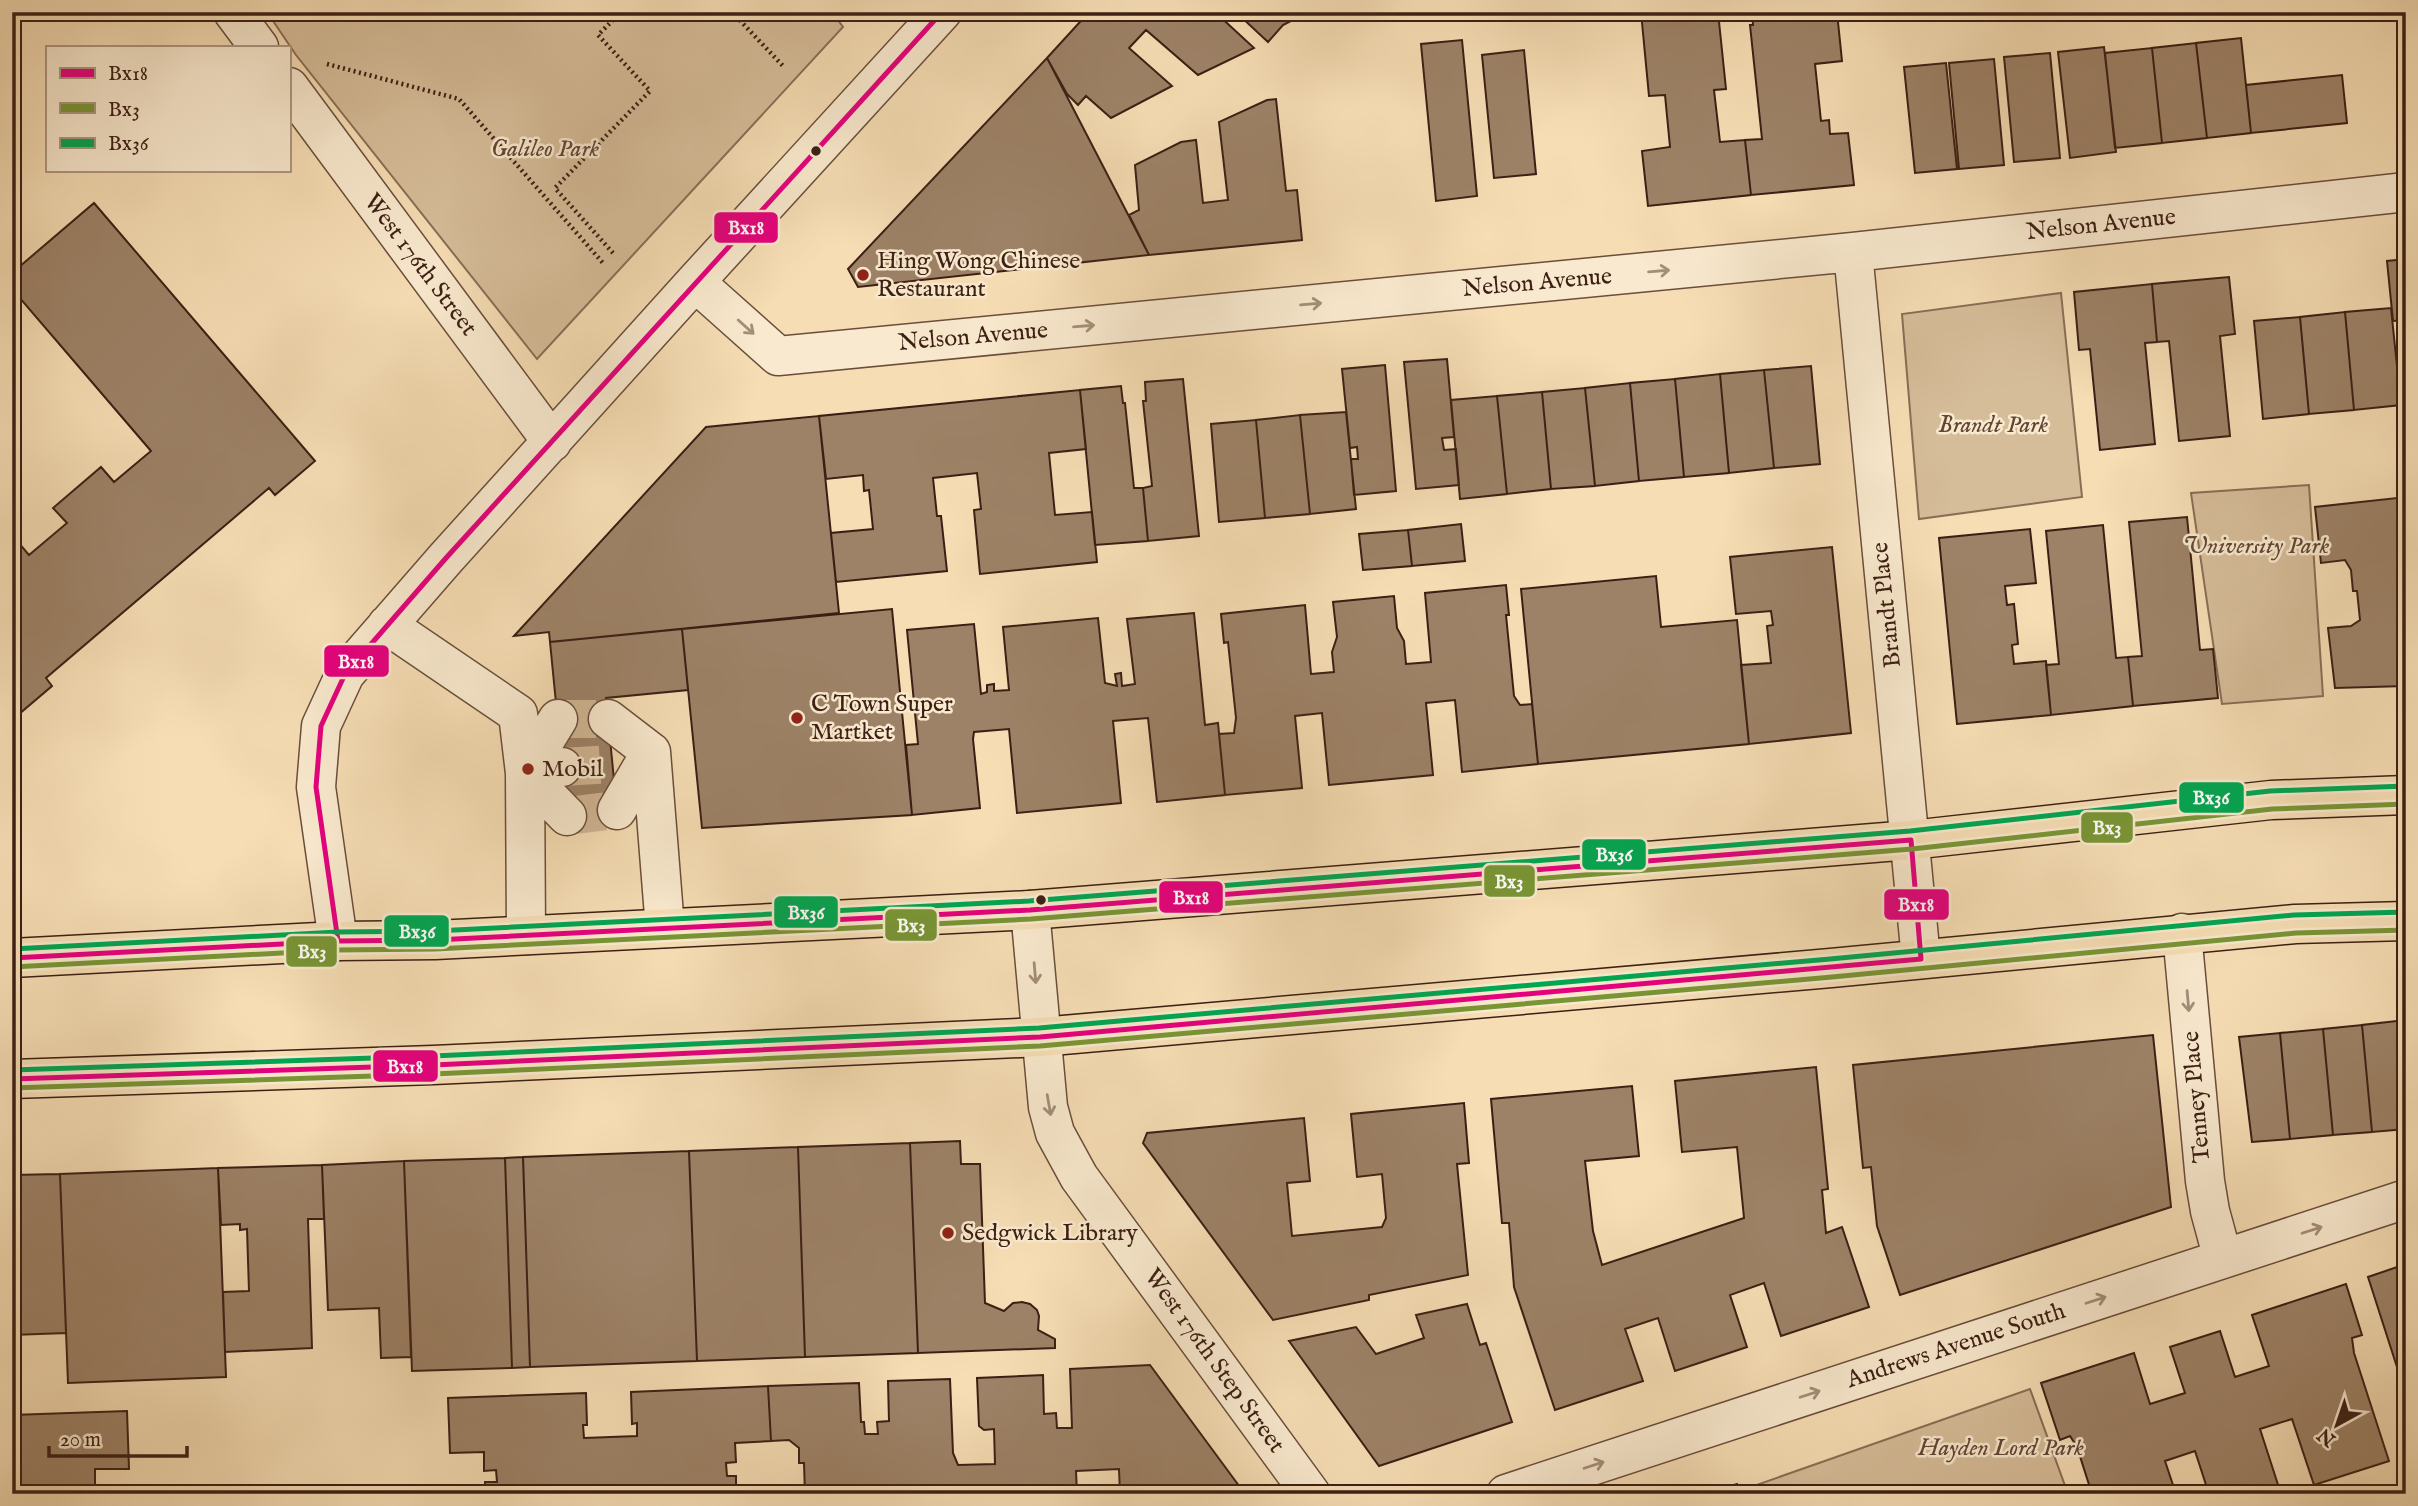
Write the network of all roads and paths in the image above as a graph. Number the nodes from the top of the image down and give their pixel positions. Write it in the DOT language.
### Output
graph roads {
  1 [pos="233,12"];
  2 [pos="621,12"];
  3 [pos="732,12"];
  4 [pos="926,19"];
  5 [pos="258,46"];
  6 [pos="321,62"];
  7 [pos="784,66"];
  8 [pos="290,88"];
  9 [pos="2406,192"];
  10 [pos="1853,252"];
  11 [pos="612,253"];
  12 [pos="603,263"];
  13 [pos="695,282"];
  14 [pos="552,442"];
  15 [pos="387,625"];
  16 [pos="558,719"];
  17 [pos="608,719"];
  18 [pos="651,752"];
  19 [pos="612,764"];
  20 [pos="562,767"];
  21 [pos="525,773"];
  22 [pos="2406,795"];
  23 [pos="617,810"];
  24 [pos="568,816"];
  25 [pos="1911,840"];
  26 [pos="1030,910"];
  27 [pos="2406,921"];
  28 [pos="665,928"];
  29 [pos="2182,933"];
  30 [pos="526,935"];
  31 [pos="338,941"];
  32 [pos="12,958"];
  33 [pos="1921,959"];
  34 [pos="1040,1037"];
  35 [pos="12,1079"];
  36 [pos="2406,1199"];
  37 [pos="2223,1259"];
  38 [pos="1311,1494"];
  39 [pos="1506,1494"];
  1 -- 5 [label="street"];
  2 -- 11 [label="path"];
  3 -- 7 [label="path"];
  4 -- 13 [label="street"];
  6 -- 12 [label="path"];
  8 -- 14 [label="street, West 176th Street"];
  9 -- 10 [label="street, Nelson Avenue"];
  13 -- 10 [label="street, Nelson Avenue, one-way"];
  10 -- 25 [label="street, Brandt Place"];
  13 -- 14 [label="street"];
  14 -- 15 [label="street"];
  15 -- 21 [label="street"];
  15 -- 31 [label="street"];
  16 -- 21 [label="street"];
  17 -- 18 [label="street"];
  18 -- 19 [label="street"];
  18 -- 23 [label="street"];
  18 -- 28 [label="street"];
  20 -- 21 [label="street"];
  21 -- 24 [label="street"];
  21 -- 30 [label="street"];
  22 -- 25 [label="main road"];
  25 -- 26 [label="main road"];
  25 -- 33 [label="street, Brandt Place"];
  26 -- 28 [label="main road"];
  26 -- 34 [label="street, one-way"];
  27 -- 29 [label="main road"];
  28 -- 30 [label="main road"];
  29 -- 33 [label="main road"];
  29 -- 37 [label="street, Tenney Place, one-way"];
  30 -- 31 [label="main road"];
  31 -- 32 [label="main road"];
  33 -- 34 [label="main road"];
  34 -- 35 [label="main road"];
  34 -- 38 [label="street, West 176th Step Street, one-way"];
  37 -- 36 [label="street, Andrews Avenue South, one-way"];
  39 -- 37 [label="street, Andrews Avenue South, one-way"];
}
